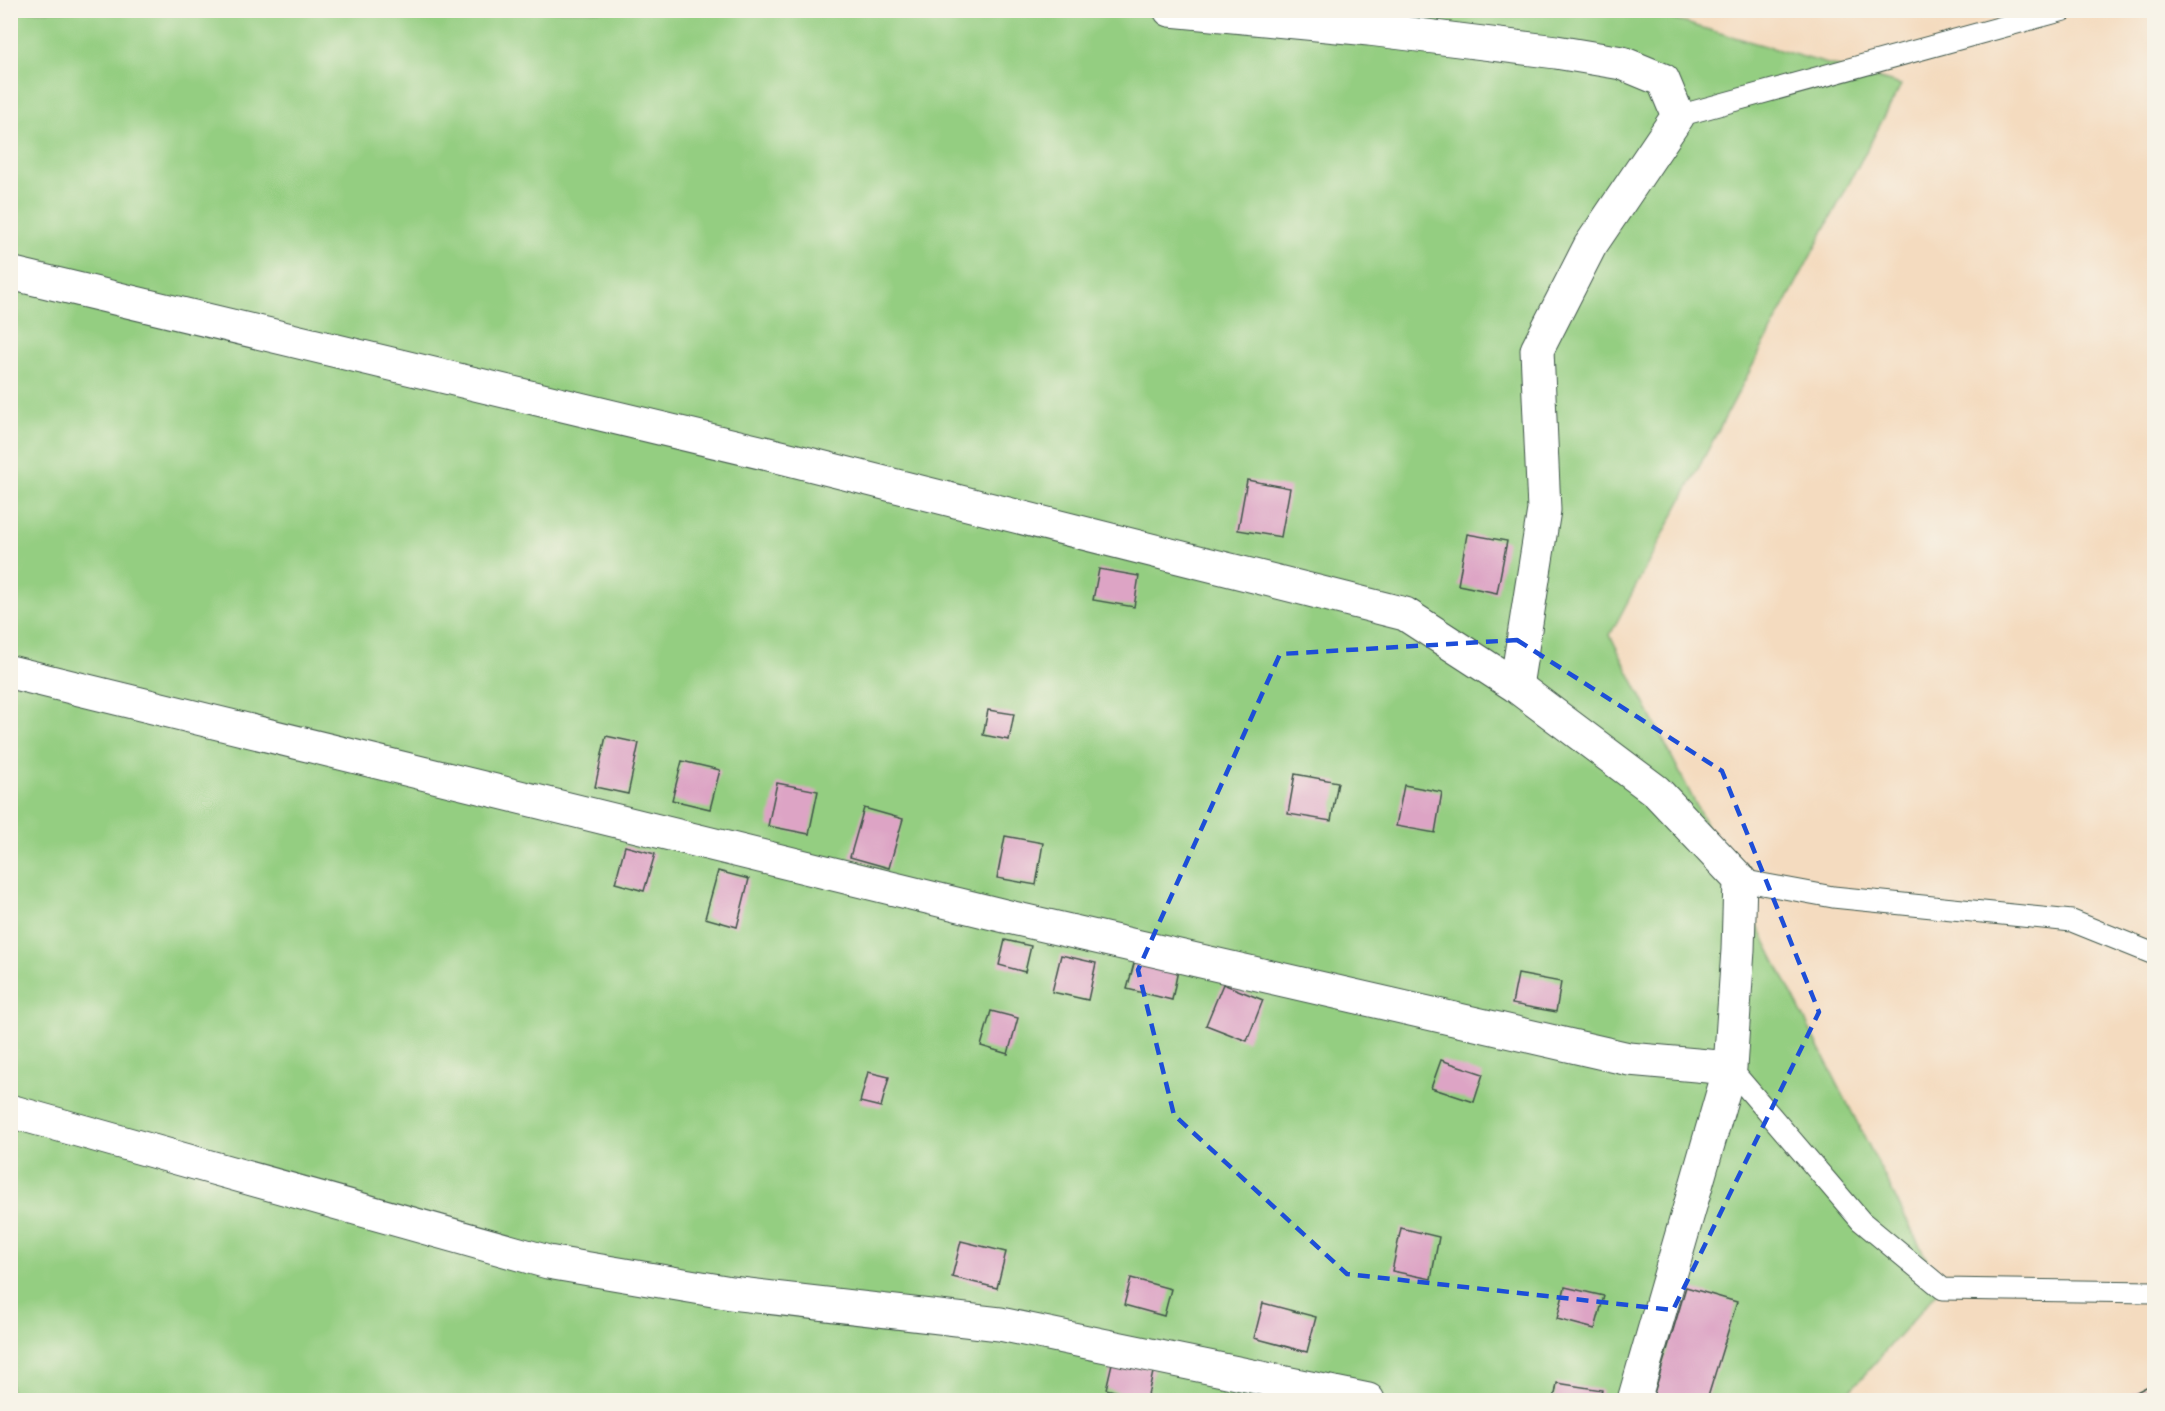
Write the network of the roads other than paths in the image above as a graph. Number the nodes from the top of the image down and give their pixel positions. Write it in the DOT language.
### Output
graph roads {
  1 [pos="1170,10"];
  2 [pos="2064,10"];
  3 [pos="1678,116"];
  4 [pos="10,273"];
  5 [pos="10,672"];
  6 [pos="1516,686"];
  7 [pos="1740,880"];
  8 [pos="2154,954"];
  9 [pos="1730,1068"];
  10 [pos="10,1111"];
  11 [pos="2154,1292"];
  12 [pos="1368,1401"];
  13 [pos="1634,1401"];
  1 -- 3 [label="street"];
  2 -- 3 [label="lane"];
  3 -- 6 [label="street"];
  4 -- 6 [label="street"];
  5 -- 9 [label="street"];
  6 -- 7 [label="street"];
  7 -- 8 [label="lane"];
  7 -- 9 [label="street"];
  9 -- 11 [label="lane"];
  9 -- 13 [label="street"];
  10 -- 12 [label="street"];
}
